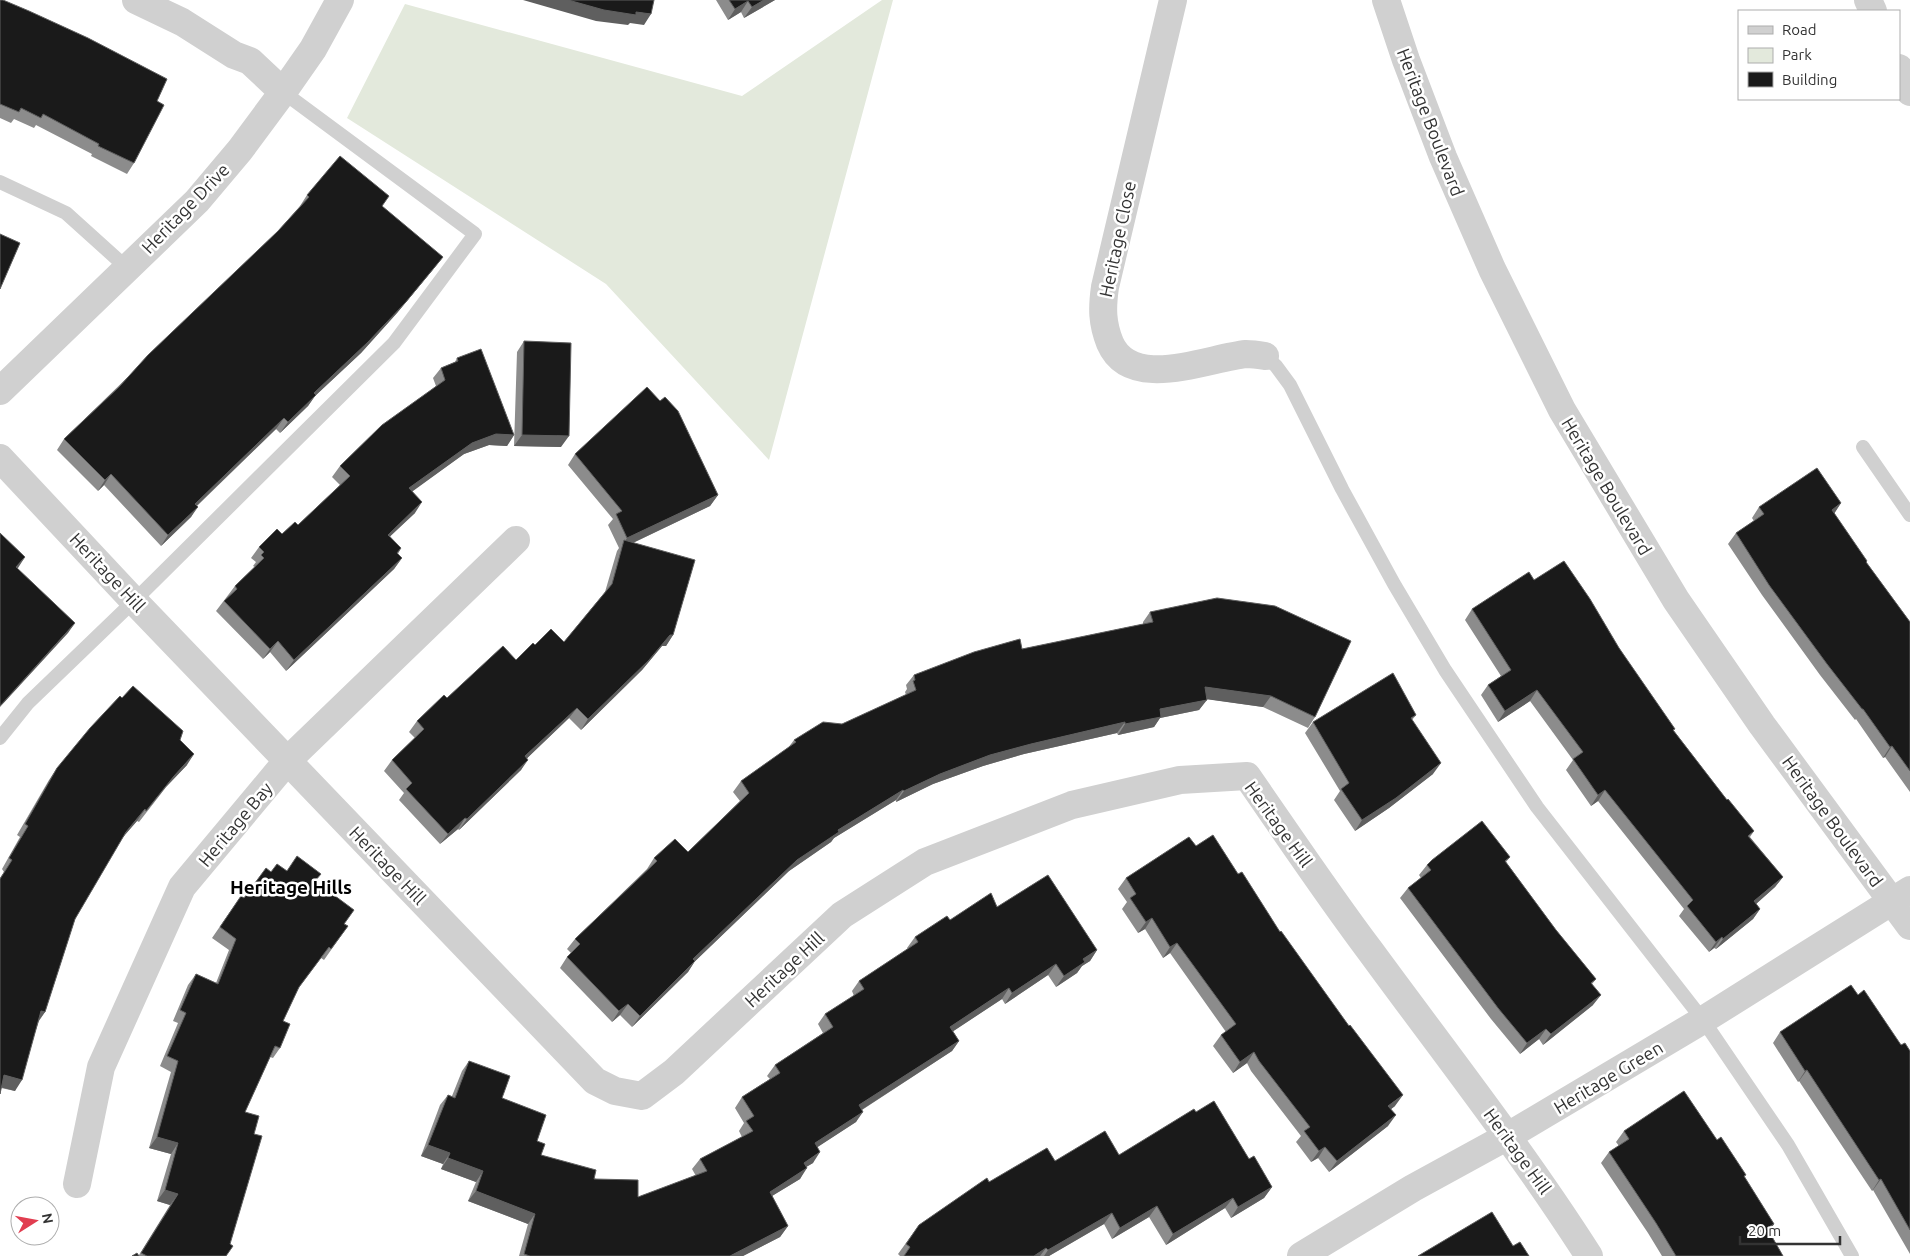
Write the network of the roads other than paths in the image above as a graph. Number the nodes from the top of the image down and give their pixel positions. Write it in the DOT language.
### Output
graph roads {
  1 [pos="136,0"];
  2 [pos="340,0"];
  3 [pos="1173,0"];
  4 [pos="1386,0"];
  5 [pos="1900,70"];
  6 [pos="283,92"];
  7 [pos="1910,92"];
  8 [pos="0,182"];
  9 [pos="127,268"];
  10 [pos="1265,356"];
  11 [pos="0,391"];
  12 [pos="1863,447"];
  13 [pos="0,458"];
  14 [pos="1910,515"];
  15 [pos="516,540"];
  16 [pos="134,601"];
  17 [pos="0,738"];
  18 [pos="288,760"];
  19 [pos="1901,896"];
  20 [pos="1910,926"];
  21 [pos="1703,1020"];
  22 [pos="1508,1136"];
  23 [pos="78,1184"];
  24 [pos="1301,1256"];
  25 [pos="1590,1256"];
  26 [pos="1852,1256"];
  1 -- 6 [label="street"];
  2 -- 6 [label="street, Heritage Drive"];
  3 -- 10 [label="street, Heritage Close"];
  4 -- 19 [label="street, Heritage Boulevard"];
  5 -- 7 [label="street"];
  6 -- 9 [label="street, Heritage Drive"];
  6 -- 16 [label="lane"];
  8 -- 9 [label="lane"];
  9 -- 11 [label="street, Heritage Drive"];
  10 -- 21 [label="lane"];
  12 -- 14 [label="lane"];
  13 -- 16 [label="street, Heritage Hill"];
  15 -- 18 [label="street, Heritage Bay"];
  16 -- 17 [label="lane"];
  16 -- 18 [label="street, Heritage Hill"];
  18 -- 22 [label="street, Heritage Hill"];
  18 -- 23 [label="street, Heritage Bay"];
  19 -- 20 [label="street, Heritage Boulevard"];
  19 -- 21 [label="street, Heritage Green"];
  21 -- 22 [label="street, Heritage Green"];
  21 -- 26 [label="lane"];
  22 -- 24 [label="street, Heritage Green"];
  22 -- 25 [label="street, Heritage Hill"];
}
